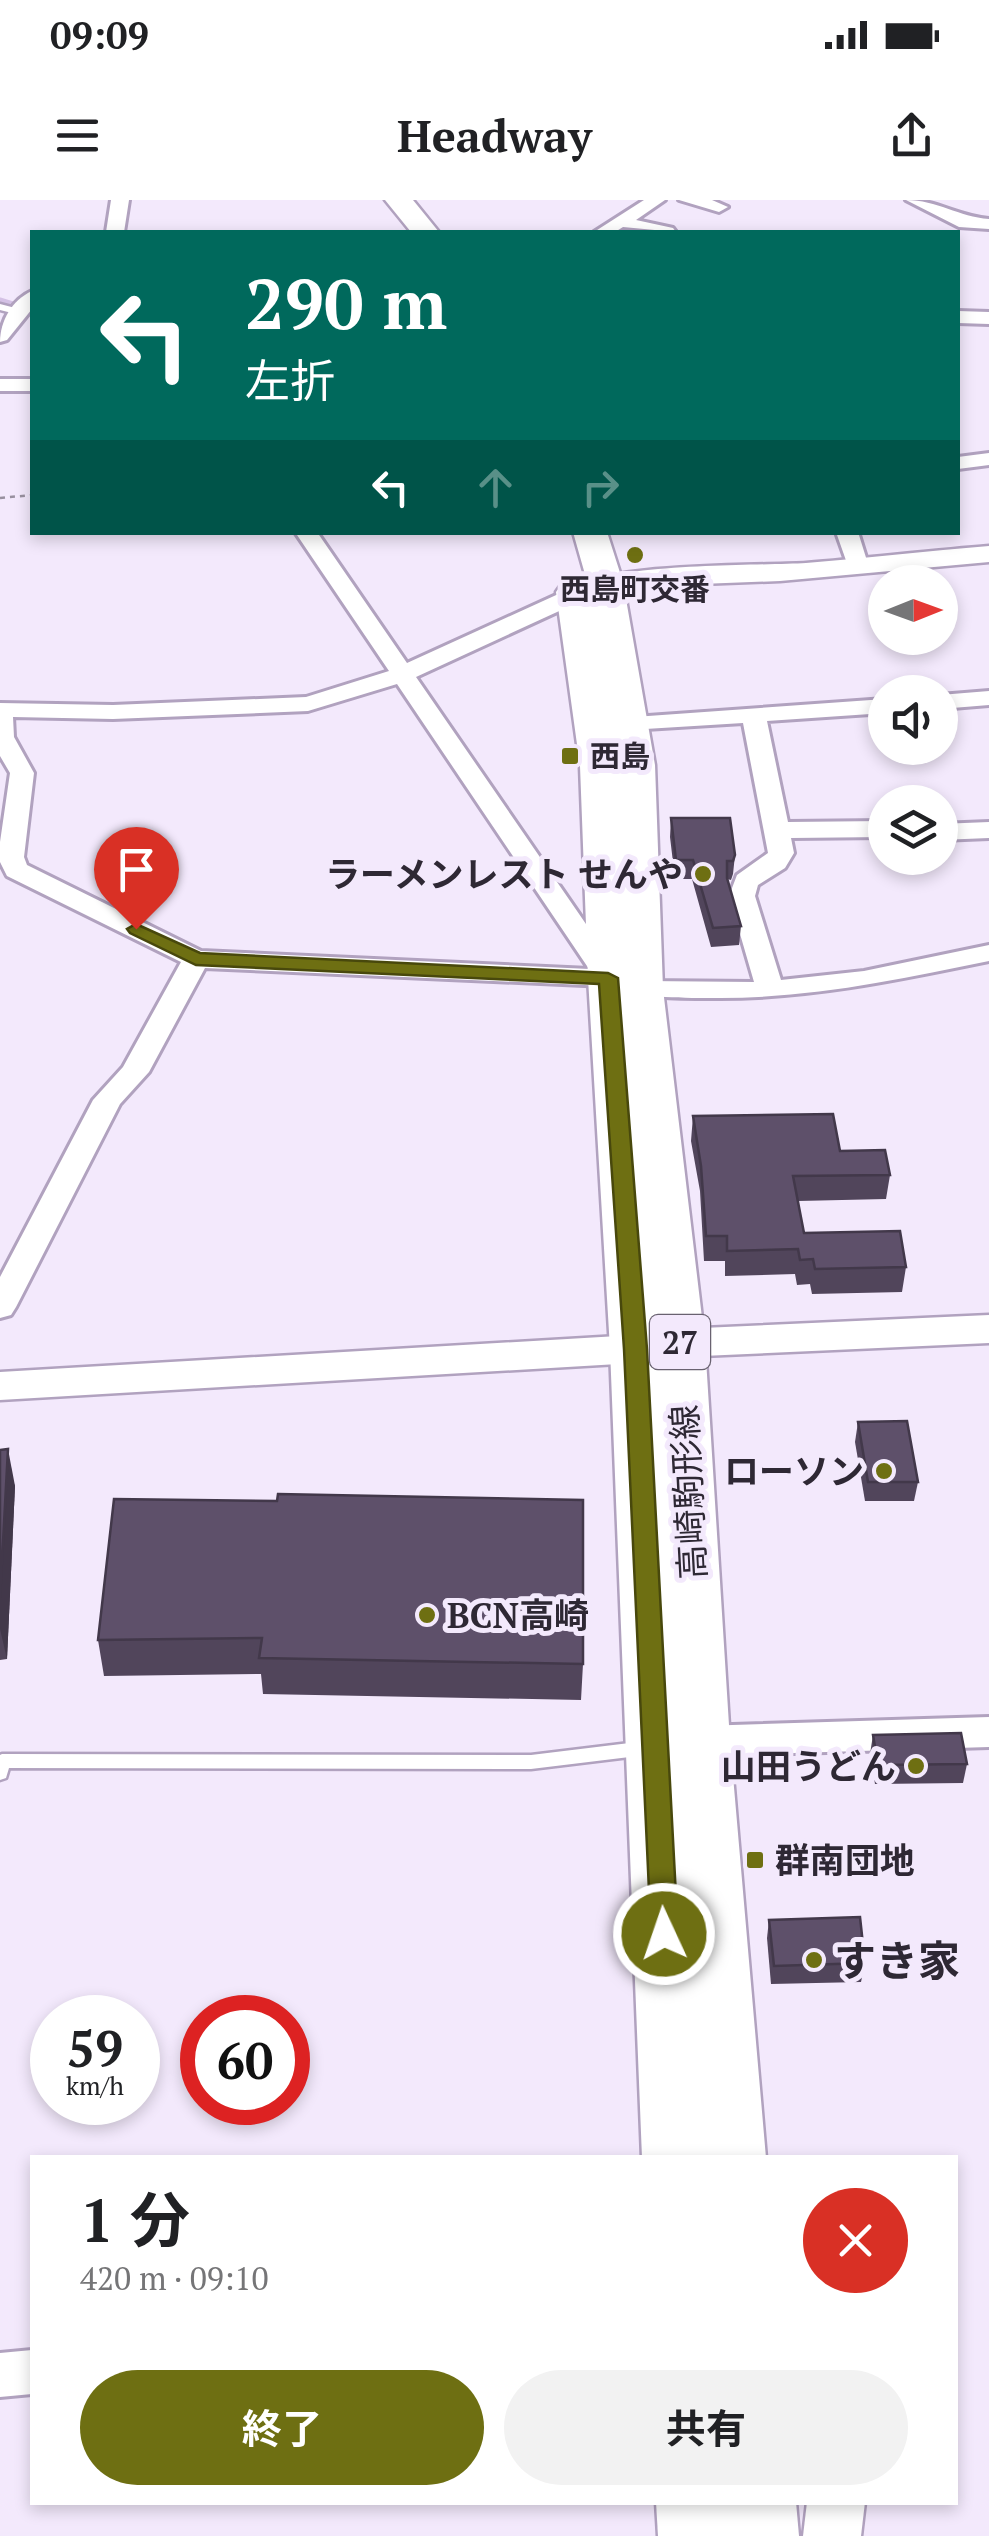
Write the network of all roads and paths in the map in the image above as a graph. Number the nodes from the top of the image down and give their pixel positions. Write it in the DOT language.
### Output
graph roads {
  1 [pos="120,200"];
  2 [pos="399,200"];
  3 [pos="424,200"];
  4 [pos="656,200"];
  5 [pos="688,200"];
  6 [pos="915,200"];
  7 [pos="719,208"];
  8 [pos="623,222"];
  9 [pos="989,224"];
  10 [pos="961,228"];
  11 [pos="115,230"];
  12 [pos="423,230"];
  13 [pos="447,230"];
  14 [pos="607,230"];
  15 [pos="659,230"];
  16 [pos="20,306"];
  17 [pos="974,318"];
  18 [pos="0,336"];
  19 [pos="989,341"];
  20 [pos="30,384"];
  21 [pos="0,386"];
  22 [pos="989,459"];
  23 [pos="960,463"];
  24 [pos="30,494"];
  25 [pos="0,498"];
  26 [pos="308,535"];
  27 [pos="561,535"];
  28 [pos="590,535"];
  29 [pos="848,535"];
  30 [pos="989,554"];
  31 [pos="857,564"];
  32 [pos="590,589"];
  33 [pos="401,675"];
  34 [pos="989,698"];
  35 [pos="958,701"];
  36 [pos="868,707"];
  37 [pos="1,710"];
  38 [pos="754,716"];
  39 [pos="628,722"];
  40 [pos="868,829"];
  41 [pos="776,830"];
  42 [pos="989,830"];
  43 [pos="958,831"];
  44 [pos="989,952"];
  45 [pos="196,959"];
  46 [pos="625,984"];
  47 [pos="770,990"];
  48 [pos="13,1252"];
  49 [pos="0,1307"];
  50 [pos="989,1329"];
  51 [pos="658,1346"];
  52 [pos="0,1386"];
  53 [pos="989,1732"];
  54 [pos="678,1744"];
  55 [pos="0,1772"];
  56 [pos="675,2155"];
  57 [pos="733,2155"];
  58 [pos="30,2372"];
  59 [pos="0,2375"];
  60 [pos="692,2505"];
  61 [pos="760,2505"];
  62 [pos="836,2505"];
  63 [pos="694,2536"];
  64 [pos="763,2536"];
  65 [pos="832,2536"];
  1 -- 11 [label="street"];
  2 -- 12 [label="main road"];
  3 -- 13 [label="main road"];
  4 -- 8 [label="street"];
  5 -- 7 [label="street"];
  6 -- 10 [label="street"];
  8 -- 14 [label="street"];
  8 -- 15 [label="street"];
  9 -- 10 [label="street"];
  16 -- 18 [label="street"];
  17 -- 19 [label="street"];
  20 -- 21 [label="street"];
  22 -- 23 [label="street"];
  24 -- 25 [label="path"];
  26 -- 33 [label="street"];
  27 -- 32 [label="main road, 高崎駒形線 / 27"];
  28 -- 32 [label="main road, 高崎駒形線 / 27"];
  29 -- 31 [label="street"];
  30 -- 31 [label="street"];
  31 -- 32 [label="street"];
  32 -- 33 [label="street"];
  32 -- 39 [label="main road, 高崎駒形線 / 27"];
  32 -- 46 [label="main road, 高崎駒形線 / 27"];
  33 -- 37 [label="street"];
  33 -- 46 [label="street"];
  34 -- 35 [label="street"];
  36 -- 38 [label="street"];
  37 -- 45 [label="street"];
  38 -- 39 [label="street"];
  38 -- 41 [label="street"];
  39 -- 46 [label="main road, 高崎駒形線 / 27"];
  40 -- 41 [label="street"];
  41 -- 47 [label="street"];
  42 -- 43 [label="street"];
  44 -- 47 [label="street"];
  45 -- 46 [label="street"];
  45 -- 48 [label="street"];
  46 -- 47 [label="street"];
  46 -- 51 [label="main road, 高崎駒形線 / 27"];
  48 -- 49 [label="street"];
  50 -- 51 [label="street"];
  51 -- 52 [label="street"];
  51 -- 54 [label="main road, 高崎駒形線 / 27"];
  53 -- 54 [label="street"];
  54 -- 55 [label="lane"];
  54 -- 56 [label="main road, 高崎駒形線 / 27"];
  54 -- 57 [label="main road, 高崎駒形線 / 27"];
  58 -- 59 [label="street"];
  60 -- 63 [label="main road"];
  61 -- 64 [label="main road"];
  62 -- 65 [label="street"];
}
